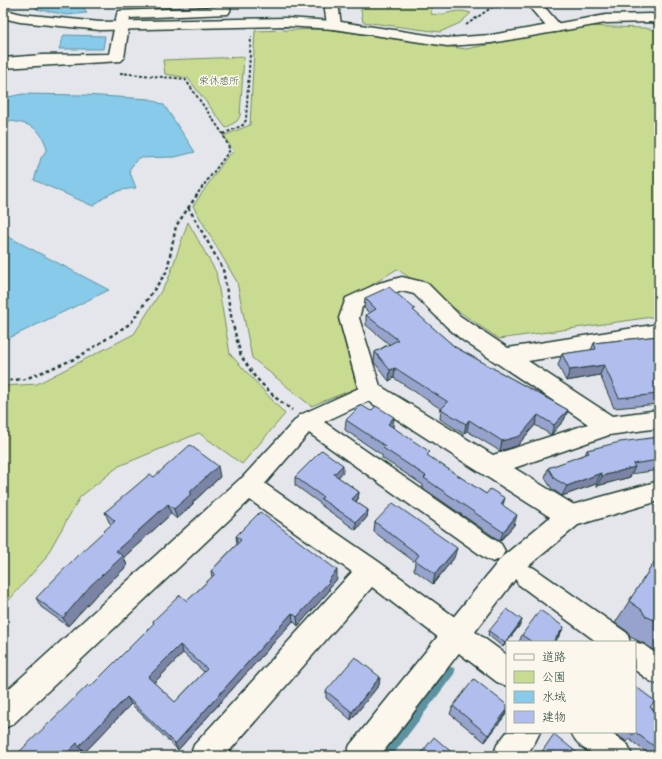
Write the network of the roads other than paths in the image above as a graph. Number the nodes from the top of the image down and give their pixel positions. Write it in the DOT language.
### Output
graph roads {
  1 [pos="224,3"];
  2 [pos="331,3"];
  3 [pos="533,3"];
  4 [pos="3,13"];
  5 [pos="659,20"];
  6 [pos="334,25"];
  7 [pos="121,27"];
  8 [pos="555,28"];
  9 [pos="3,63"];
  10 [pos="659,332"];
  11 [pos="505,357"];
  12 [pos="370,391"];
  13 [pos="659,419"];
  14 [pos="307,421"];
  15 [pos="609,426"];
  16 [pos="491,466"];
  17 [pos="249,486"];
  18 [pos="659,491"];
  19 [pos="570,516"];
  20 [pos="493,551"];
  21 [pos="370,570"];
  22 [pos="526,576"];
  23 [pos="456,634"];
  24 [pos="617,641"];
  25 [pos="636,655"];
  26 [pos="506,671"];
  27 [pos="659,672"];
  28 [pos="3,714"];
  29 [pos="523,733"];
  30 [pos="587,733"];
  31 [pos="205,756"];
  32 [pos="361,756"];
  33 [pos="508,756"];
  34 [pos="617,756"];
  1 -- 7 [label="street"];
  2 -- 6 [label="street"];
  3 -- 8 [label="street"];
  4 -- 7 [label="street"];
  5 -- 8 [label="street"];
  6 -- 7 [label="street"];
  6 -- 8 [label="street"];
  7 -- 9 [label="street"];
  10 -- 11 [label="street"];
  11 -- 12 [label="street"];
  11 -- 15 [label="street"];
  12 -- 14 [label="street"];
  12 -- 16 [label="street"];
  13 -- 15 [label="street"];
  14 -- 17 [label="street"];
  14 -- 20 [label="street"];
  15 -- 16 [label="street"];
  16 -- 19 [label="street"];
  17 -- 21 [label="street"];
  17 -- 28 [label="street"];
  18 -- 19 [label="street"];
  19 -- 23 [label="street"];
  21 -- 23 [label="street"];
  21 -- 31 [label="street"];
  22 -- 24 [label="street"];
  23 -- 26 [label="street"];
  23 -- 32 [label="street"];
  25 -- 27 [label="street"];
  29 -- 33 [label="street"];
  30 -- 34 [label="street"];
}
